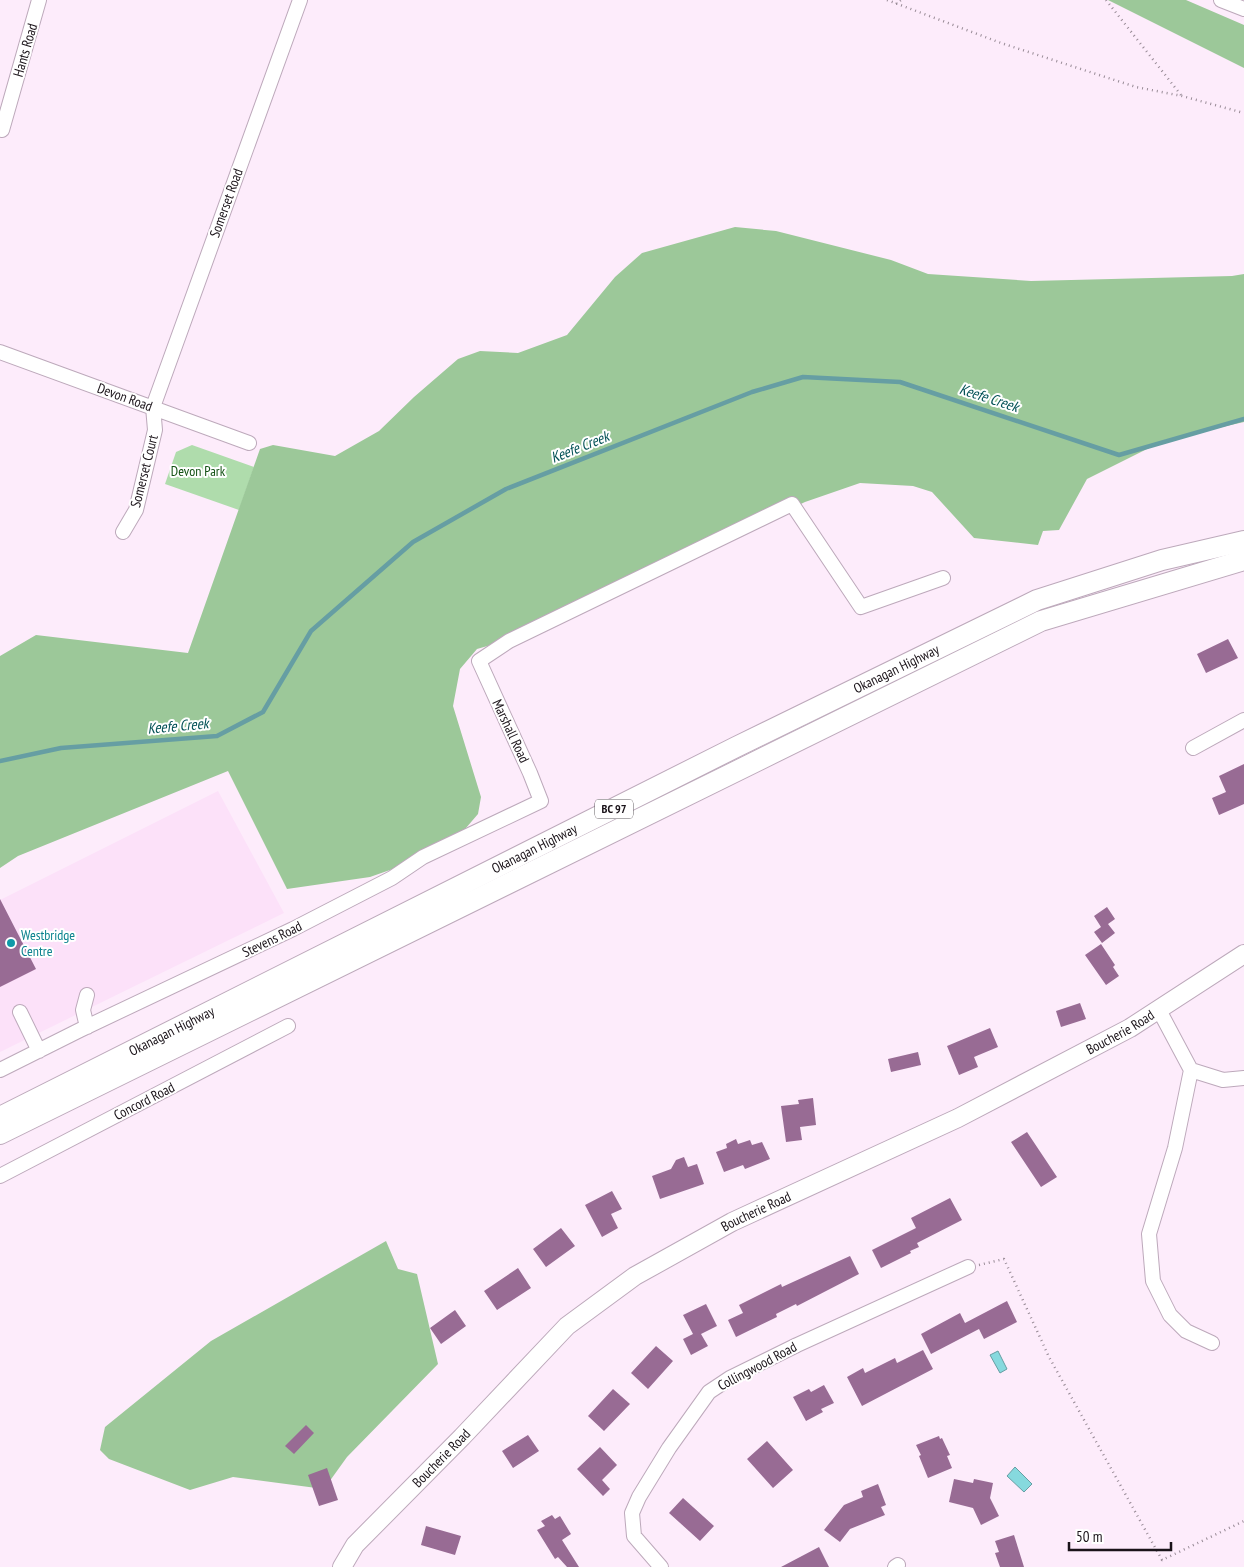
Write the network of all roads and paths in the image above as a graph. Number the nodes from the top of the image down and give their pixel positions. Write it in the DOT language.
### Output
graph roads {
  1 [pos="39,0"];
  2 [pos="300,0"];
  3 [pos="887,0"];
  4 [pos="901,0"];
  5 [pos="1106,0"];
  6 [pos="1221,0"];
  7 [pos="896,4"];
  8 [pos="1244,9"];
  9 [pos="1182,96"];
  10 [pos="1244,112"];
  11 [pos="2,130"];
  12 [pos="0,352"];
  13 [pos="153,407"];
  14 [pos="249,443"];
  15 [pos="124,532"];
  16 [pos="1244,541"];
  17 [pos="1244,560"];
  18 [pos="944,578"];
  19 [pos="1244,720"];
  20 [pos="1193,748"];
  21 [pos="541,801"];
  22 [pos="1244,954"];
  23 [pos="87,995"];
  24 [pos="1159,1010"];
  25 [pos="20,1012"];
  26 [pos="288,1026"];
  27 [pos="87,1027"];
  28 [pos="39,1051"];
  29 [pos="0,1070"];
  30 [pos="1190,1070"];
  31 [pos="1244,1078"];
  32 [pos="0,1117"];
  33 [pos="0,1134"];
  34 [pos="0,1176"];
  35 [pos="968,1267"];
  36 [pos="1212,1343"];
  37 [pos="1244,1520"];
  38 [pos="342,1567"];
  39 [pos="661,1567"];
  1 -- 11 [label="street, Hants Road"];
  2 -- 13 [label="street, Somerset Road"];
  3 -- 7 [label="path"];
  4 -- 7 [label="path"];
  5 -- 9 [label="path"];
  6 -- 8 [label="street"];
  7 -- 9 [label="path"];
  9 -- 10 [label="path"];
  12 -- 13 [label="street, Devon Road"];
  13 -- 14 [label="street, Devon Road"];
  13 -- 15 [label="street, Somerset Court"];
  16 -- 32 [label="highway, Okanagan Highway / BC 97"];
  17 -- 33 [label="highway, Okanagan Highway / BC 97"];
  18 -- 21 [label="street, Marshall Road"];
  19 -- 20 [label="street"];
  21 -- 27 [label="street, Stevens Road"];
  22 -- 24 [label="main road, Boucherie Road"];
  23 -- 27 [label="street"];
  24 -- 30 [label="street"];
  24 -- 38 [label="main road, Boucherie Road"];
  25 -- 28 [label="street"];
  26 -- 34 [label="street, Concord Road"];
  27 -- 28 [label="street, Stevens Road"];
  28 -- 29 [label="street, Stevens Road"];
  30 -- 31 [label="street"];
  30 -- 36 [label="street"];
  35 -- 37 [label="path"];
  35 -- 39 [label="street, Collingwood Road"];
}
